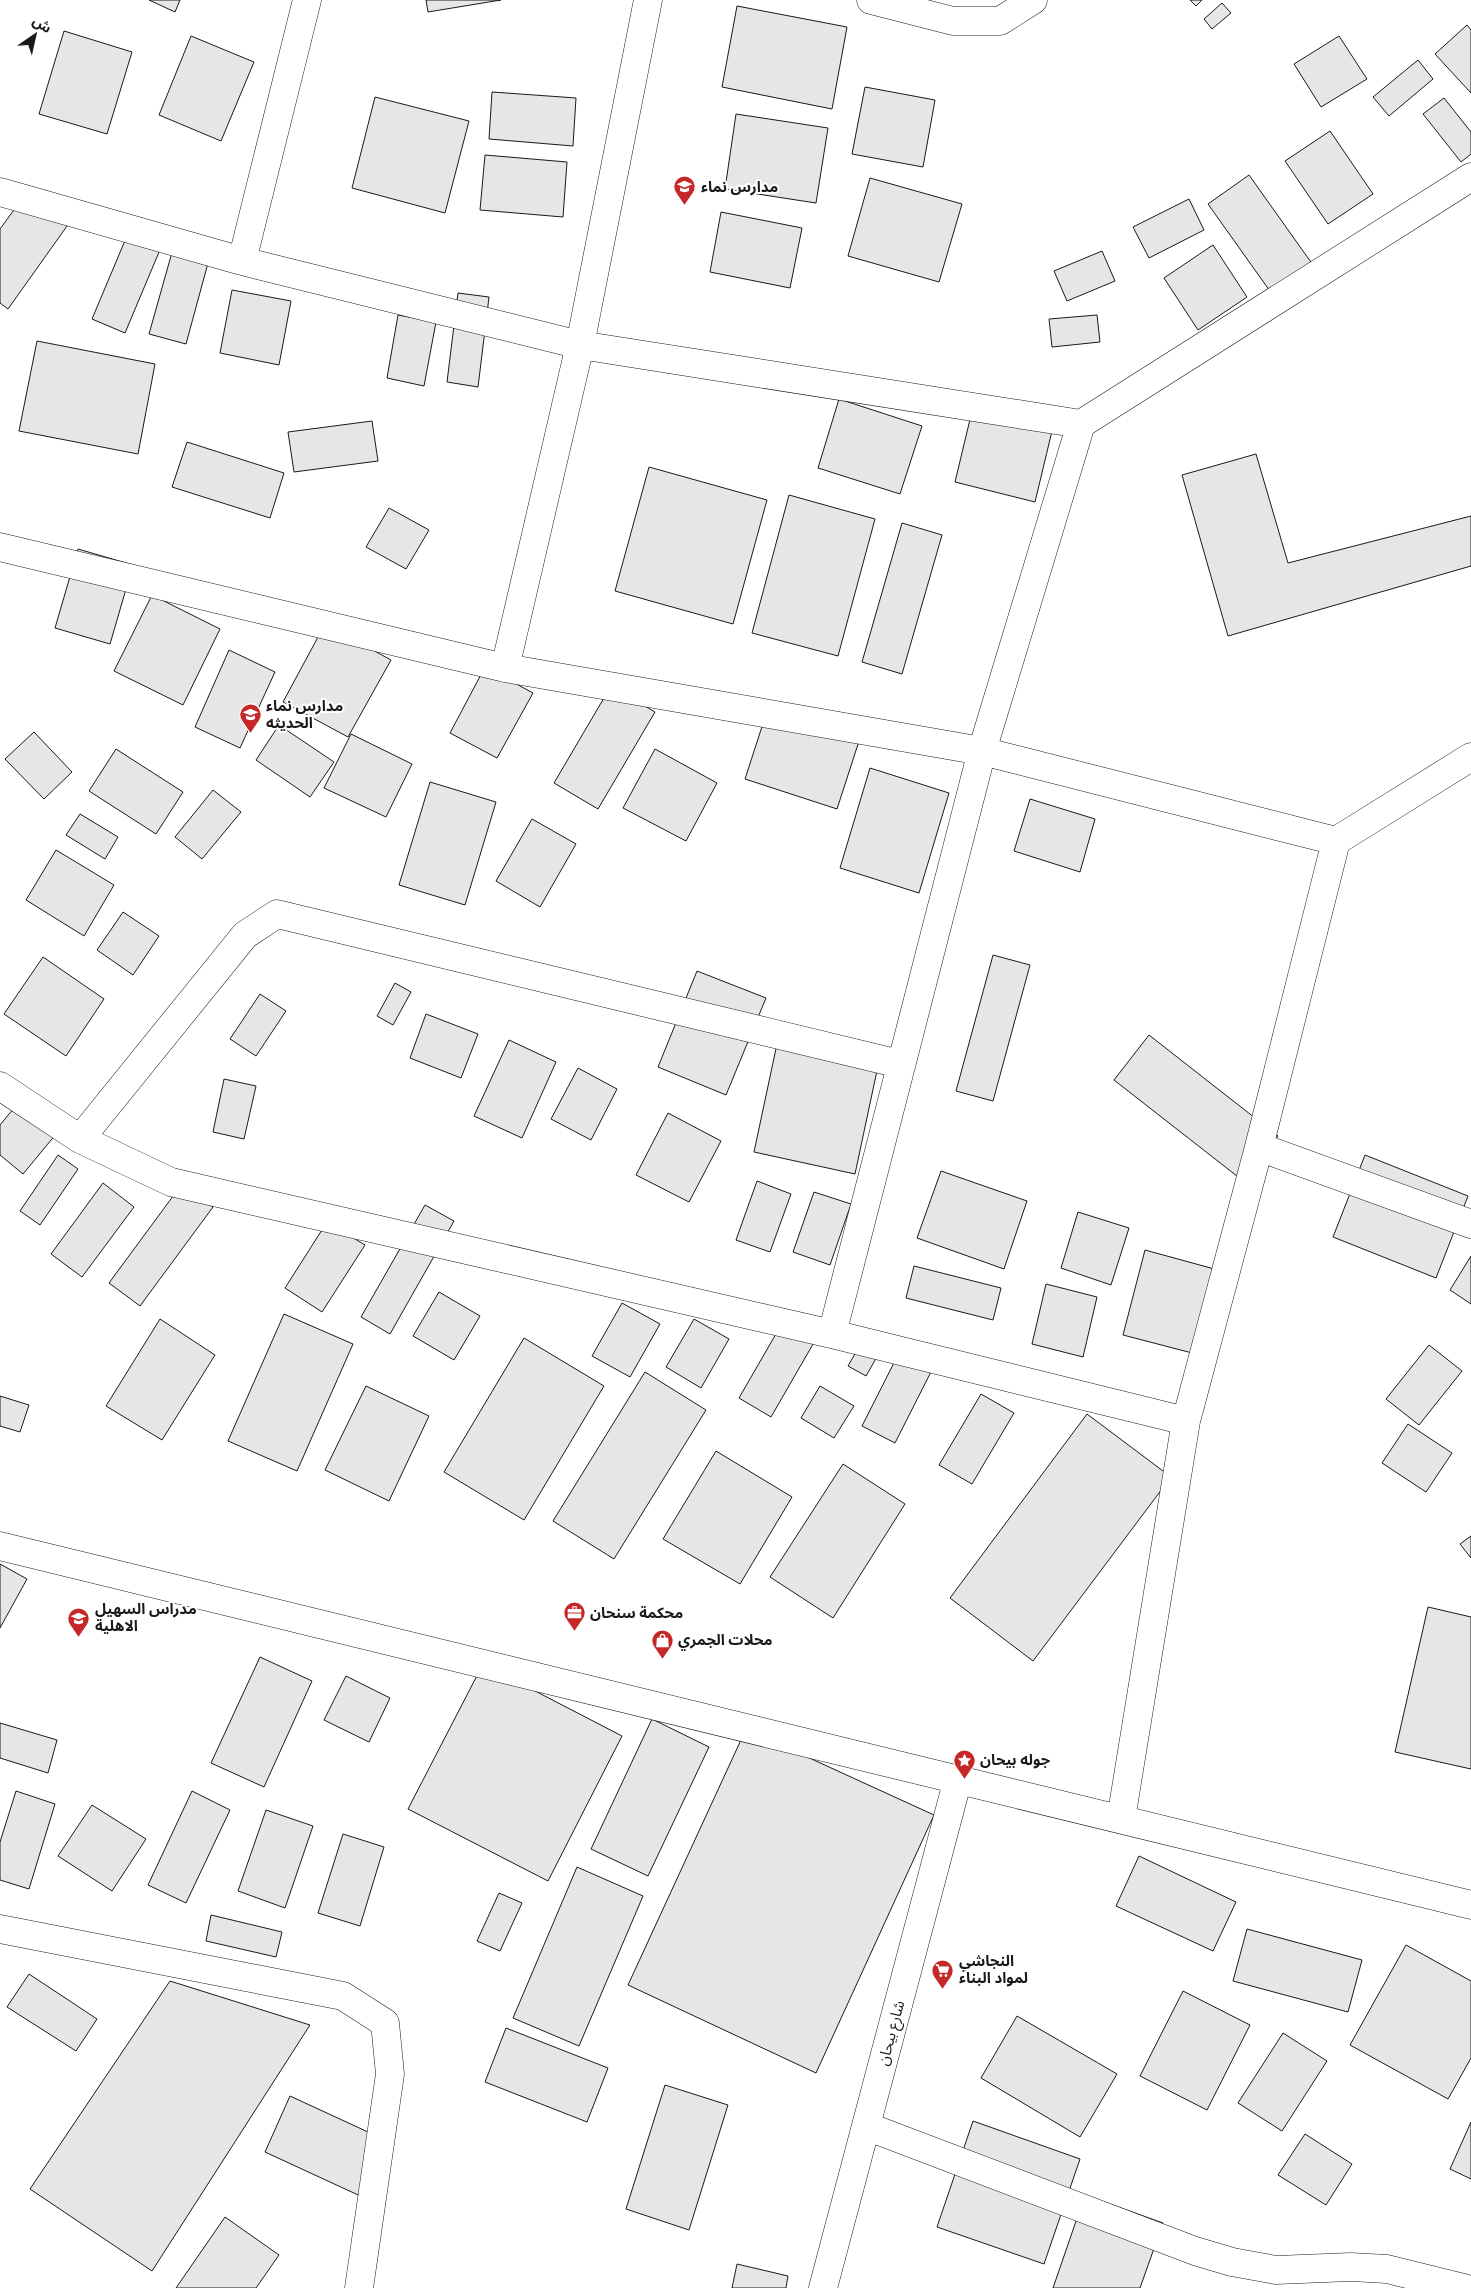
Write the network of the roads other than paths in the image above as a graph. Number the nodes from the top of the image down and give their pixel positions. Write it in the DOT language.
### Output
graph roads {
  1 [pos="307,0"];
  2 [pos="648,0"];
  3 [pos="871,0"];
  4 [pos="1033,0"];
  5 [pos="1471,178"];
  6 [pos="0,192"];
  7 [pos="242,261"];
  8 [pos="580,345"];
  9 [pos="1081,424"];
  10 [pos="0,547"];
  11 [pos="505,668"];
  12 [pos="982,751"];
  13 [pos="1471,757"];
  14 [pos="1336,841"];
  15 [pos="900,1064"];
  16 [pos="0,1086"];
  17 [pos="80,1139"];
  18 [pos="1259,1147"];
  19 [pos="1471,1224"];
  20 [pos="832,1334"];
  21 [pos="1186,1421"];
  22 [pos="0,1546"];
  23 [pos="958,1779"];
  24 [pos="1120,1819"];
  25 [pos="1471,1905"];
  26 [pos="0,1929"];
  27 [pos="866,2126"];
  28 [pos="359,2288"];
  29 [pos="823,2288"];
  30 [pos="1464,2288"];
  1 -- 7 [label="street"];
  2 -- 8 [label="street"];
  3 -- 4 [label="street"];
  5 -- 9 [label="street"];
  6 -- 7 [label="street"];
  7 -- 8 [label="street"];
  8 -- 9 [label="street"];
  8 -- 11 [label="street"];
  9 -- 12 [label="street"];
  10 -- 11 [label="street"];
  11 -- 12 [label="street"];
  12 -- 14 [label="street"];
  12 -- 15 [label="street"];
  13 -- 14 [label="street"];
  14 -- 18 [label="street"];
  15 -- 17 [label="street"];
  15 -- 20 [label="street"];
  16 -- 17 [label="street"];
  17 -- 20 [label="street"];
  18 -- 19 [label="street"];
  18 -- 21 [label="street"];
  20 -- 21 [label="street"];
  21 -- 24 [label="street"];
  22 -- 23 [label="street"];
  23 -- 24 [label="street"];
  23 -- 27 [label="street, شارع بيحان"];
  24 -- 25 [label="street"];
  26 -- 28 [label="street"];
  27 -- 29 [label="street, شارع بيحان"];
  27 -- 30 [label="street"];
}
